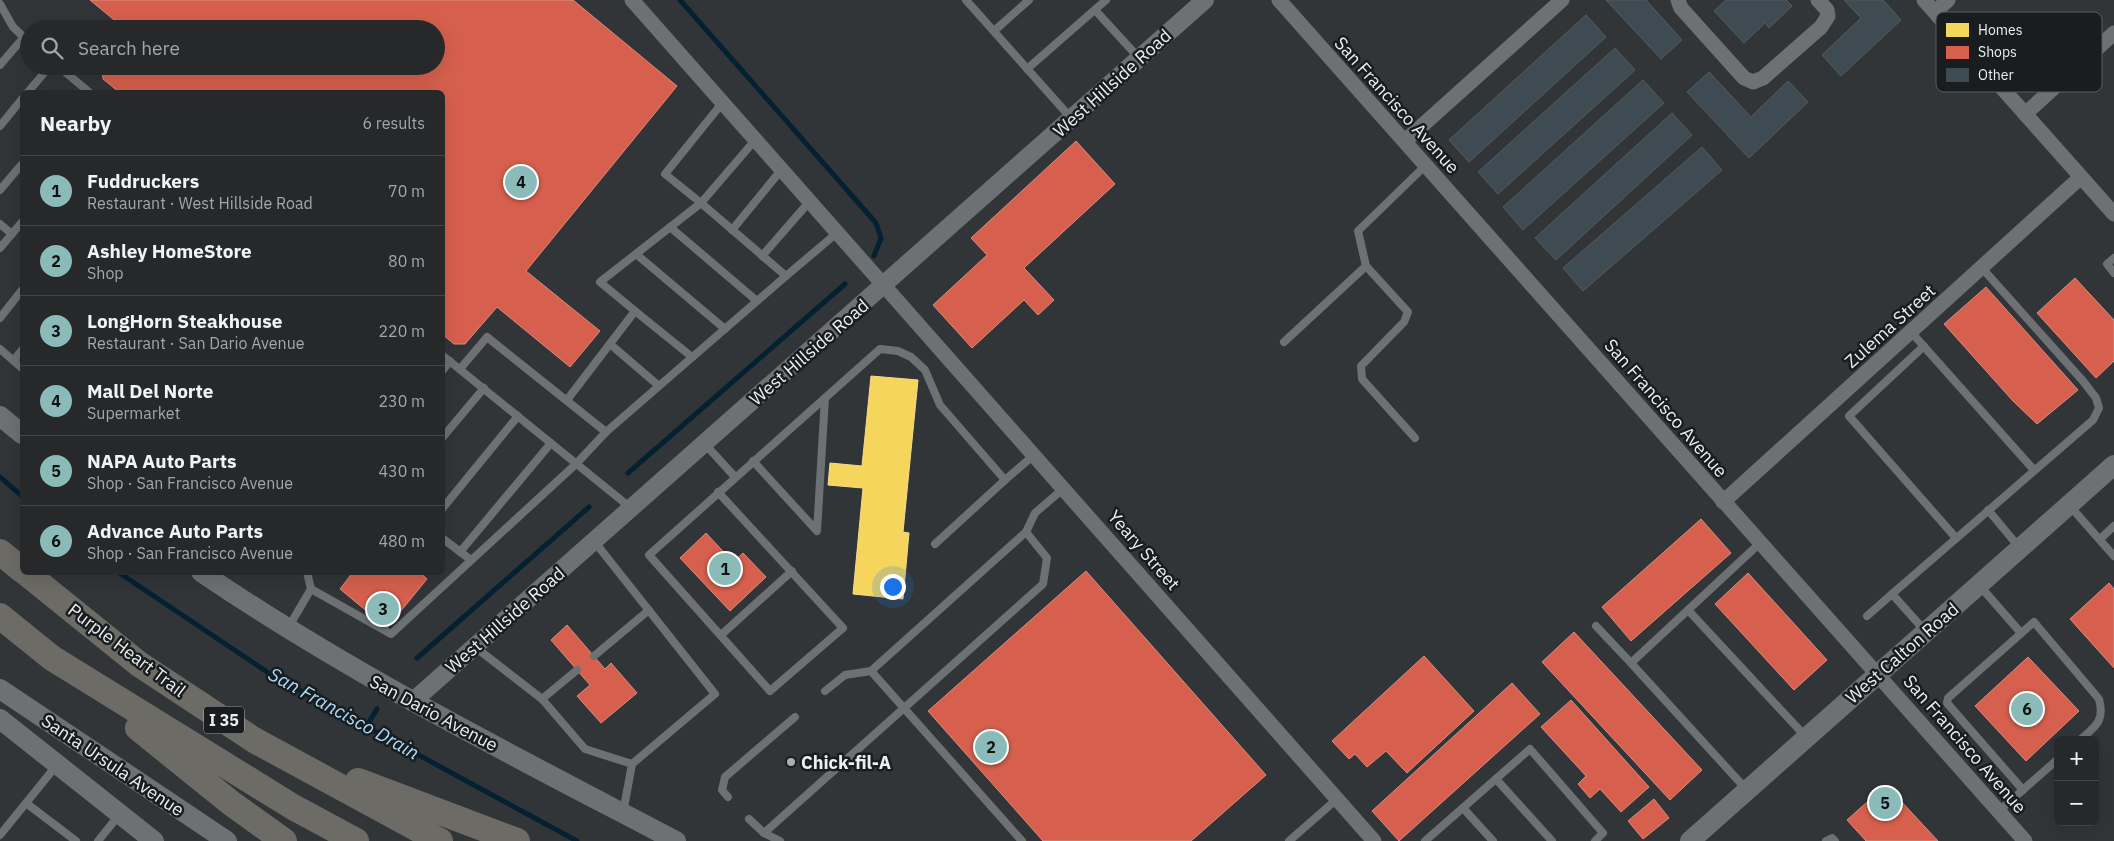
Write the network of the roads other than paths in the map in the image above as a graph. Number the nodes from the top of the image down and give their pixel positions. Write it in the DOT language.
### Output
graph roads {
  1 [pos="632,0"];
  2 [pos="966,0"];
  3 [pos="1028,0"];
  4 [pos="1106,0"];
  5 [pos="1205,0"];
  6 [pos="1278,0"];
  7 [pos="1562,0"];
  8 [pos="1678,0"];
  9 [pos="1818,0"];
  10 [pos="1924,0"];
  11 [pos="1948,0"];
  12 [pos="0,4"];
  13 [pos="1095,10"];
  14 [pos="1935,12"];
  15 [pos="994,31"];
  16 [pos="20,33"];
  17 [pos="2114,33"];
  18 [pos="2102,44"];
  19 [pos="20,45"];
  20 [pos="1139,59"];
  21 [pos="0,65"];
  22 [pos="1027,69"];
  23 [pos="42,75"];
  24 [pos="68,75"];
  25 [pos="30,90"];
  26 [pos="85,90"];
  27 [pos="2006,92"];
  28 [pos="2049,92"];
  29 [pos="20,101"];
  30 [pos="723,102"];
  31 [pos="2025,114"];
  32 [pos="1072,119"];
  33 [pos="0,126"];
  34 [pos="756,139"];
  35 [pos="1404,141"];
  36 [pos="1426,165"];
  37 [pos="20,166"];
  38 [pos="782,169"];
  39 [pos="2081,177"];
  40 [pos="0,190"];
  41 [pos="811,200"];
  42 [pos="701,203"];
  43 [pos="2114,214"];
  44 [pos="0,224"];
  45 [pos="20,224"];
  46 [pos="670,227"];
  47 [pos="732,230"];
  48 [pos="838,232"];
  49 [pos="12,234"];
  50 [pos="0,248"];
  51 [pos="636,254"];
  52 [pos="762,256"];
  53 [pos="2114,258"];
  54 [pos="1366,266"];
  55 [pos="1982,268"];
  56 [pos="2114,272"];
  57 [pos="786,276"];
  58 [pos="885,284"];
  59 [pos="20,293"];
  60 [pos="757,301"];
  61 [pos="635,311"];
  62 [pos="0,318"];
  63 [pos="725,329"];
  64 [pos="1911,332"];
  65 [pos="1284,342"];
  66 [pos="610,344"];
  67 [pos="1924,346"];
  68 [pos="0,349"];
  69 [pos="20,352"];
  70 [pos="445,357"];
  71 [pos="692,357"];
  72 [pos="14,360"];
  73 [pos="450,361"];
  74 [pos="20,366"];
  75 [pos="445,367"];
  76 [pos="460,369"];
  77 [pos="659,386"];
  78 [pos="484,388"];
  79 [pos="825,398"];
  80 [pos="566,400"];
  81 [pos="0,416"];
  82 [pos="518,416"];
  83 [pos="20,432"];
  84 [pos="606,432"];
  85 [pos="445,434"];
  86 [pos="1414,438"];
  87 [pos="551,443"];
  88 [pos="704,444"];
  89 [pos="1035,454"];
  90 [pos="753,461"];
  91 [pos="576,464"];
  92 [pos="2114,465"];
  93 [pos="2034,470"];
  94 [pos="735,477"];
  95 [pos="1005,480"];
  96 [pos="1064,488"];
  97 [pos="718,492"];
  98 [pos="1723,502"];
  99 [pos="445,505"];
  100 [pos="2069,505"];
  101 [pos="631,509"];
  102 [pos="1988,510"];
  103 [pos="2114,526"];
  104 [pos="1026,532"];
  105 [pos="1956,538"];
  106 [pos="2100,539"];
  107 [pos="445,540"];
  108 [pos="594,542"];
  109 [pos="1760,543"];
  110 [pos="935,544"];
  111 [pos="2020,548"];
  112 [pos="0,552"];
  113 [pos="460,552"];
  114 [pos="2114,556"];
  115 [pos="471,560"];
  116 [pos="20,568"];
  117 [pos="792,571"];
  118 [pos="30,575"];
  119 [pos="206,575"];
  120 [pos="307,575"];
  121 [pos="1979,586"];
  122 [pos="311,589"];
  123 [pos="1892,594"];
  124 [pos="648,610"];
  125 [pos="1688,610"];
  126 [pos="0,616"];
  127 [pos="1867,616"];
  128 [pos="1596,626"];
  129 [pos="288,630"];
  130 [pos="1926,632"];
  131 [pos="2021,633"];
  132 [pos="721,635"];
  133 [pos="475,647"];
  134 [pos="594,656"];
  135 [pos="52,658"];
  136 [pos="1631,663"];
  137 [pos="577,670"];
  138 [pos="871,671"];
  139 [pos="1878,674"];
  140 [pos="0,689"];
  141 [pos="825,691"];
  142 [pos="542,700"];
  143 [pos="412,702"];
  144 [pos="903,707"];
  145 [pos="795,717"];
  146 [pos="0,719"];
  147 [pos="2085,736"];
  148 [pos="1806,738"];
  149 [pos="254,740"];
  150 [pos="2054,763"];
  151 [pos="57,764"];
  152 [pos="632,764"];
  153 [pos="1496,779"];
  154 [pos="1748,790"];
  155 [pos="2023,790"];
  156 [pos="728,797"];
  157 [pos="1337,799"];
  158 [pos="26,803"];
  159 [pos="1463,808"];
  160 [pos="1999,811"];
  161 [pos="623,813"];
  162 [pos="120,814"];
  163 [pos="749,819"];
  164 [pos="764,833"];
  165 [pos="0,835"];
  166 [pos="1371,840"];
  167 [pos="76,841"];
  168 [pos="98,841"];
  169 [pos="154,841"];
  170 [pos="227,841"];
  171 [pos="284,841"];
  172 [pos="356,841"];
  173 [pos="440,841"];
  174 [pos="516,841"];
  175 [pos="676,841"];
  176 [pos="780,841"];
  177 [pos="1022,841"];
  178 [pos="1289,841"];
  179 [pos="1426,841"];
  180 [pos="1493,841"];
  181 [pos="1552,841"];
  182 [pos="1595,841"];
  183 [pos="1690,841"];
  184 [pos="1826,841"];
  185 [pos="1835,841"];
  186 [pos="2024,841"];
  1 -- 30 [label="street, Yeary Street"];
  2 -- 15 [label="lane"];
  3 -- 15 [label="lane"];
  4 -- 13 [label="lane"];
  5 -- 20 [label="street, West Hillside Road"];
  6 -- 35 [label="street, San Francisco Avenue"];
  7 -- 35 [label="street"];
  8 -- 9 [label="street"];
  10 -- 14 [label="street"];
  11 -- 14 [label="street"];
  12 -- 16 [label="lane"];
  13 -- 20 [label="lane"];
  13 -- 22 [label="lane"];
  15 -- 22 [label="lane"];
  17 -- 18 [label="street"];
  19 -- 21 [label="lane"];
  20 -- 32 [label="street, West Hillside Road"];
  22 -- 32 [label="lane"];
  23 -- 25 [label="lane"];
  24 -- 26 [label="lane"];
  27 -- 31 [label="street"];
  28 -- 31 [label="street"];
  29 -- 33 [label="lane"];
  30 -- 34 [label="street, Yeary Street"];
  30 -- 42 [label="lane"];
  31 -- 39 [label="street"];
  32 -- 58 [label="street, West Hillside Road"];
  34 -- 38 [label="street, Yeary Street"];
  34 -- 42 [label="lane"];
  35 -- 36 [label="street, San Francisco Avenue"];
  36 -- 54 [label="lane"];
  36 -- 98 [label="street, San Francisco Avenue"];
  37 -- 40 [label="lane"];
  38 -- 41 [label="street, Yeary Street"];
  38 -- 47 [label="lane"];
  39 -- 43 [label="street"];
  39 -- 55 [label="street, Zulema Street"];
  41 -- 48 [label="street, Yeary Street"];
  41 -- 52 [label="lane"];
  42 -- 46 [label="lane"];
  42 -- 47 [label="lane"];
  44 -- 49 [label="lane"];
  45 -- 49 [label="lane"];
  46 -- 51 [label="lane"];
  46 -- 60 [label="lane"];
  47 -- 52 [label="lane"];
  48 -- 57 [label="lane"];
  48 -- 58 [label="street, Yeary Street"];
  49 -- 50 [label="lane"];
  51 -- 61 [label="lane"];
  51 -- 63 [label="lane"];
  52 -- 57 [label="lane"];
  53 -- 56 [label="lane"];
  54 -- 65 [label="lane"];
  54 -- 86 [label="lane"];
  55 -- 64 [label="street, Zulema Street"];
  55 -- 93 [label="lane"];
  57 -- 60 [label="lane"];
  58 -- 88 [label="street, West Hillside Road"];
  58 -- 89 [label="street, Yeary Street"];
  59 -- 62 [label="lane"];
  60 -- 63 [label="lane"];
  61 -- 66 [label="lane"];
  61 -- 71 [label="lane"];
  63 -- 71 [label="lane"];
  64 -- 67 [label="lane"];
  64 -- 98 [label="street, Zulema Street"];
  66 -- 77 [label="lane"];
  66 -- 80 [label="lane"];
  67 -- 93 [label="lane"];
  67 -- 105 [label="lane"];
  68 -- 72 [label="lane"];
  69 -- 72 [label="lane"];
  70 -- 73 [label="lane"];
  71 -- 77 [label="lane"];
  72 -- 74 [label="lane"];
  73 -- 75 [label="lane"];
  73 -- 76 [label="lane"];
  76 -- 78 [label="lane"];
  76 -- 80 [label="lane"];
  77 -- 84 [label="lane"];
  78 -- 82 [label="lane"];
  78 -- 85 [label="lane"];
  79 -- 90 [label="lane"];
  79 -- 90 [label="lane"];
  79 -- 95 [label="lane"];
  80 -- 84 [label="lane"];
  81 -- 83 [label="main road"];
  82 -- 87 [label="lane"];
  82 -- 99 [label="lane"];
  84 -- 91 [label="lane"];
  87 -- 91 [label="lane"];
  87 -- 113 [label="lane"];
  88 -- 94 [label="lane"];
  88 -- 101 [label="street, West Hillside Road"];
  89 -- 95 [label="lane"];
  89 -- 96 [label="street, Yeary Street"];
  90 -- 94 [label="lane"];
  91 -- 101 [label="lane"];
  91 -- 115 [label="lane"];
  92 -- 100 [label="main road, West Calton Road"];
  93 -- 102 [label="lane"];
  94 -- 97 [label="lane"];
  95 -- 110 [label="lane"];
  96 -- 104 [label="lane"];
  96 -- 157 [label="street, Yeary Street"];
  97 -- 117 [label="lane"];
  97 -- 132 [label="lane"];
  98 -- 109 [label="street, San Francisco Avenue"];
  100 -- 106 [label="lane"];
  100 -- 111 [label="main road, West Calton Road"];
  101 -- 108 [label="street, West Hillside Road"];
  102 -- 105 [label="lane"];
  102 -- 111 [label="lane"];
  103 -- 106 [label="lane"];
  104 -- 138 [label="lane"];
  104 -- 144 [label="lane"];
  105 -- 123 [label="lane"];
  106 -- 114 [label="lane"];
  107 -- 113 [label="lane"];
  108 -- 124 [label="lane"];
  108 -- 133 [label="street, West Hillside Road"];
  109 -- 125 [label="lane"];
  109 -- 139 [label="street, San Francisco Avenue"];
  111 -- 121 [label="main road, West Calton Road"];
  112 -- 116 [label="highway"];
  113 -- 115 [label="lane"];
  115 -- 122 [label="lane"];
  117 -- 132 [label="lane"];
  117 -- 132 [label="lane"];
  118 -- 149 [label="highway, Purple Heart Trail / I 35"];
  119 -- 129 [label="main road, San Dario Avenue"];
  120 -- 122 [label="lane"];
  121 -- 130 [label="main road, West Calton Road"];
  121 -- 131 [label="lane"];
  122 -- 129 [label="lane"];
  123 -- 127 [label="lane"];
  123 -- 130 [label="lane"];
  124 -- 134 [label="lane"];
  124 -- 152 [label="lane"];
  125 -- 136 [label="lane"];
  125 -- 148 [label="lane"];
  126 -- 135 [label="highway, I 35"];
  128 -- 136 [label="lane"];
  129 -- 143 [label="main road, San Dario Avenue"];
  130 -- 139 [label="main road, West Calton Road"];
  131 -- 147 [label="lane"];
  131 -- 155 [label="lane"];
  133 -- 142 [label="lane"];
  133 -- 143 [label="street, West Hillside Road"];
  135 -- 171 [label="highway"];
  135 -- 172 [label="highway, I 35"];
  136 -- 154 [label="lane"];
  137 -- 142 [label="lane"];
  138 -- 141 [label="lane"];
  138 -- 144 [label="lane"];
  139 -- 148 [label="main road, West Calton Road"];
  139 -- 160 [label="street, San Francisco Avenue"];
  140 -- 170 [label="main road, Santa Ursula Avenue"];
  142 -- 152 [label="lane"];
  143 -- 161 [label="main road, San Dario Avenue"];
  144 -- 164 [label="lane"];
  144 -- 177 [label="lane"];
  145 -- 156 [label="lane"];
  146 -- 151 [label="main road"];
  148 -- 154 [label="main road, West Calton Road"];
  149 -- 173 [label="highway, Purple Heart Trail / I 35"];
  149 -- 174 [label="highway"];
  150 -- 155 [label="lane"];
  151 -- 158 [label="lane"];
  151 -- 162 [label="main road"];
  152 -- 161 [label="lane"];
  153 -- 159 [label="lane"];
  153 -- 181 [label="lane"];
  153 -- 182 [label="lane"];
  154 -- 183 [label="main road, West Calton Road"];
  155 -- 160 [label="lane"];
  157 -- 166 [label="street, Yeary Street"];
  157 -- 178 [label="lane"];
  158 -- 165 [label="lane"];
  158 -- 167 [label="lane"];
  159 -- 179 [label="lane"];
  159 -- 180 [label="lane"];
  160 -- 186 [label="street, San Francisco Avenue"];
  161 -- 175 [label="main road, San Dario Avenue"];
  162 -- 168 [label="lane"];
  162 -- 169 [label="main road"];
  163 -- 164 [label="lane"];
  164 -- 176 [label="lane"];
  184 -- 185 [label="lane"];
}
